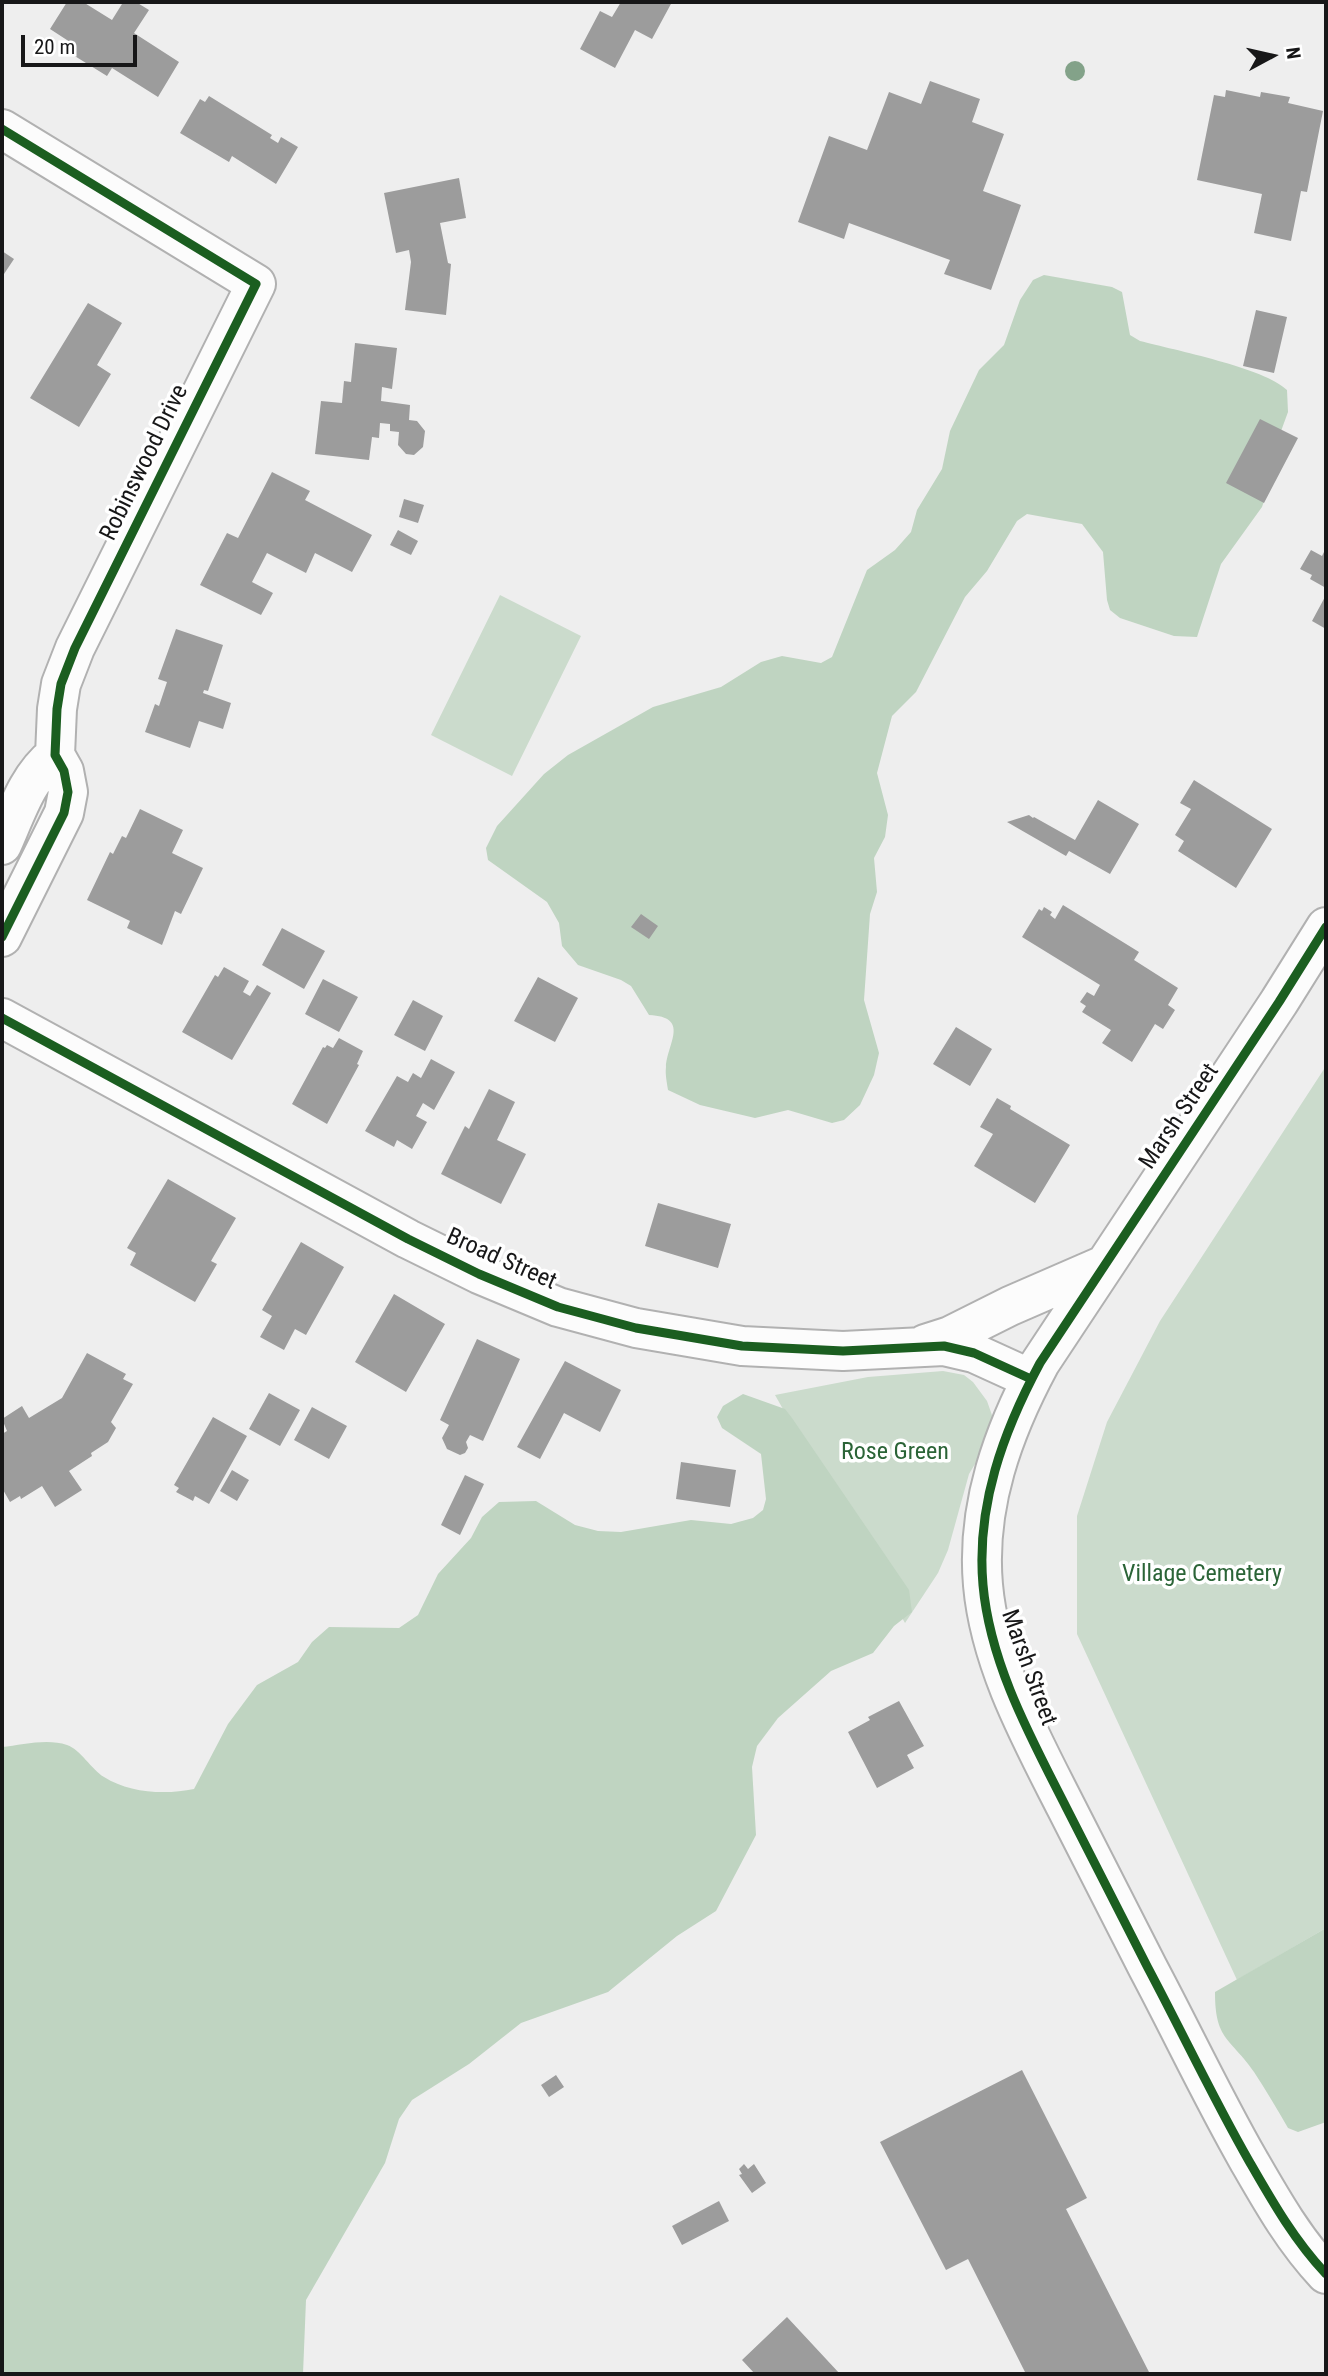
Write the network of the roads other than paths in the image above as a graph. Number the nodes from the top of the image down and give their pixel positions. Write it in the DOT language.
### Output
graph roads {
  1 [pos="2,130"];
  2 [pos="55,755"];
  3 [pos="2,845"];
  4 [pos="1326,927"];
  5 [pos="2,937"];
  6 [pos="2,1018"];
  7 [pos="1102,1266"];
  8 [pos="909,1347"];
  9 [pos="1031,1379"];
  10 [pos="1326,2274"];
  1 -- 2 [label="street, Robinswood Drive"];
  2 -- 3 [label="street"];
  2 -- 5 [label="street, Robinswood Drive"];
  4 -- 7 [label="street, Marsh Street"];
  6 -- 8 [label="street, Broad Street"];
  7 -- 8 [label="street"];
  7 -- 9 [label="street, Marsh Street"];
  8 -- 9 [label="street, Broad Street"];
  9 -- 10 [label="street, Marsh Street"];
}
